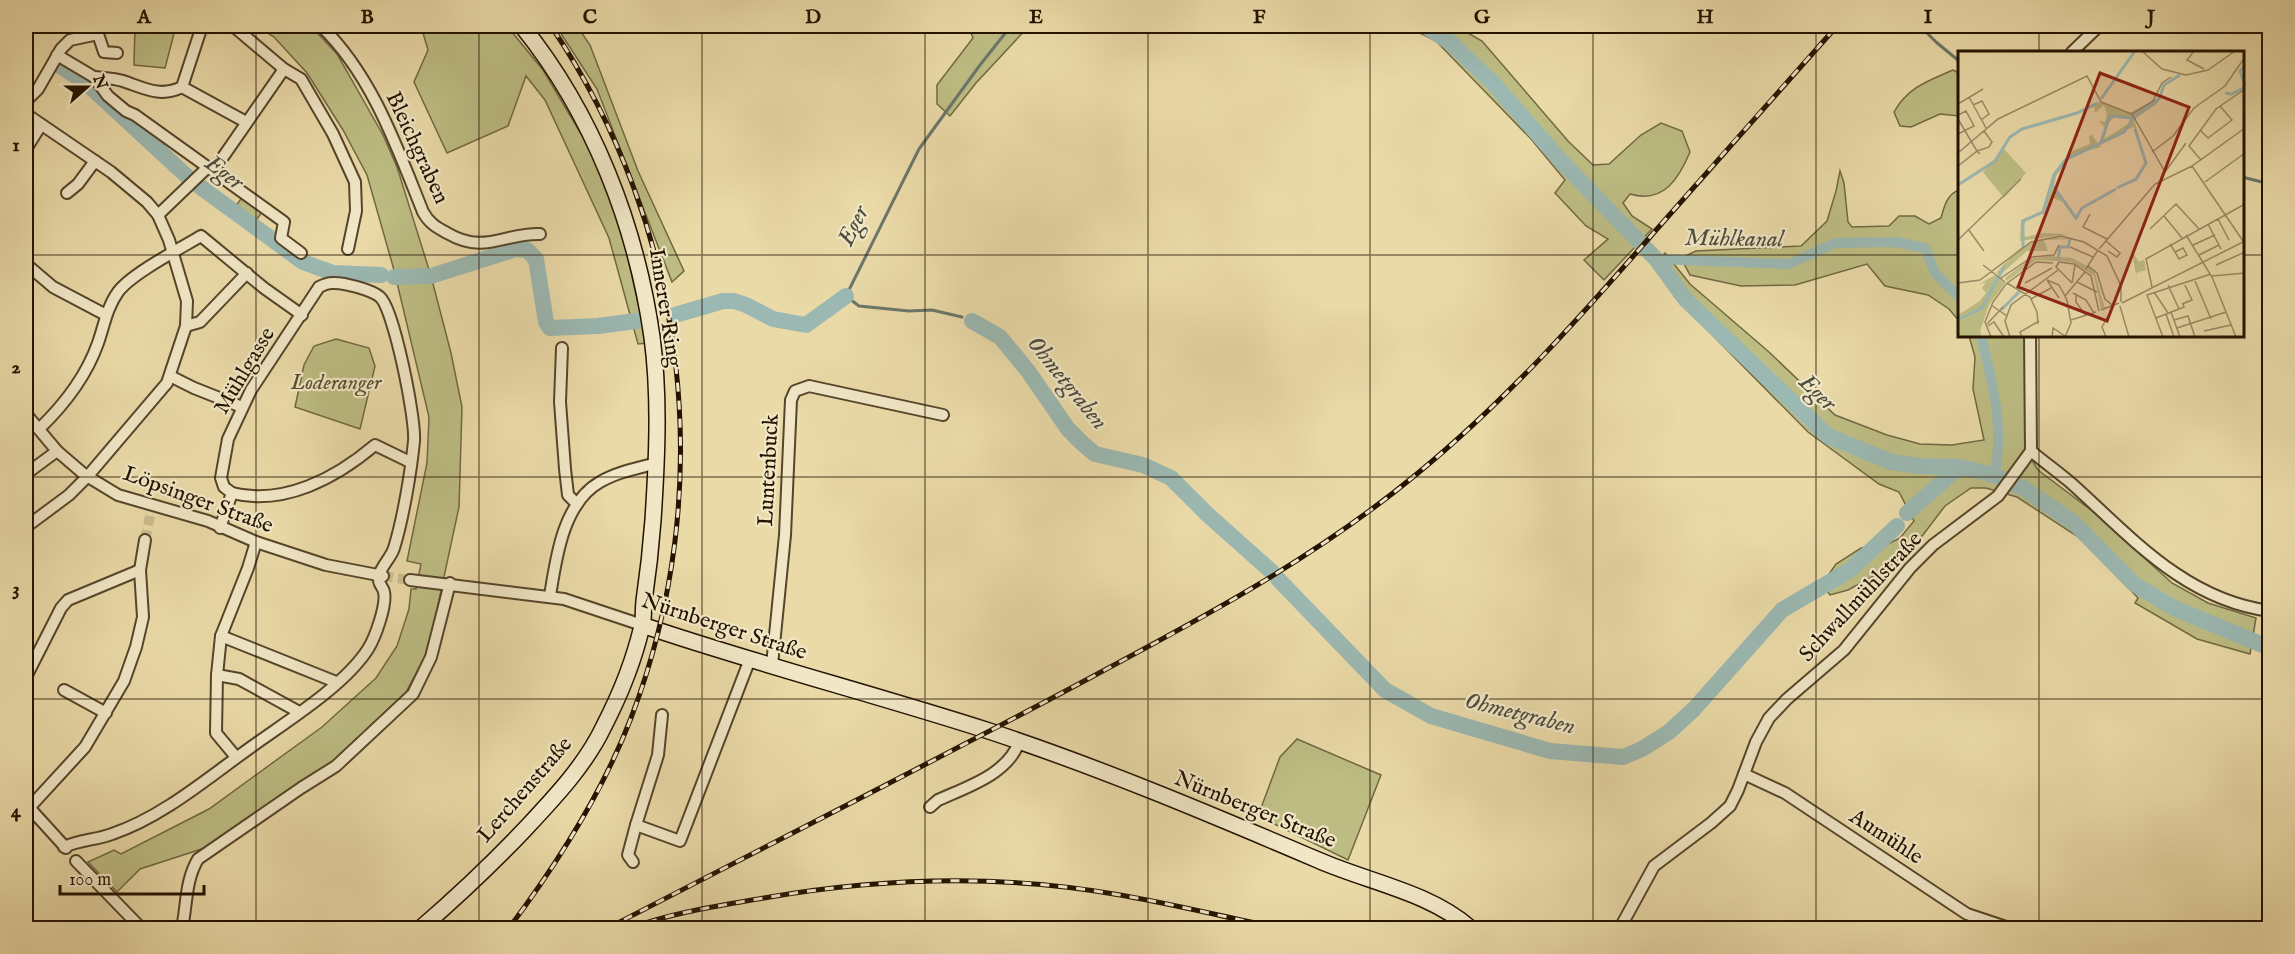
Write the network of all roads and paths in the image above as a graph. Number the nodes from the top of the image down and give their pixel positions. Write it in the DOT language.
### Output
graph roads {
  1 [pos="202,26"];
  2 [pos="233,26"];
  3 [pos="321,26"];
  4 [pos="522,26"];
  5 [pos="2099,26"];
  6 [pos="99,30"];
  7 [pos="2073,51"];
  8 [pos="117,53"];
  9 [pos="57,56"];
  10 [pos="284,69"];
  11 [pos="94,77"];
  12 [pos="182,87"];
  13 [pos="26,101"];
  14 [pos="26,114"];
  15 [pos="246,122"];
  16 [pos="41,126"];
  17 [pos="26,149"];
  18 [pos="95,161"];
  19 [pos="211,169"];
  20 [pos="67,193"];
  21 [pos="158,215"];
  22 [pos="540,234"];
  23 [pos="348,249"];
  24 [pos="172,253"];
  25 [pos="301,253"];
  26 [pos="26,264"];
  27 [pos="247,273"];
  28 [pos="106,315"];
  29 [pos="302,315"];
  30 [pos="186,326"];
  31 [pos="2030,338"];
  32 [pos="562,348"];
  33 [pos="170,376"];
  34 [pos="243,407"];
  35 [pos="26,414"];
  36 [pos="942,415"];
  37 [pos="39,429"];
  38 [pos="57,451"];
  39 [pos="2031,452"];
  40 [pos="410,462"];
  41 [pos="657,463"];
  42 [pos="26,474"];
  43 [pos="87,477"];
  44 [pos="232,493"];
  45 [pos="577,504"];
  46 [pos="26,527"];
  47 [pos="220,528"];
  48 [pos="145,540"];
  49 [pos="256,542"];
  50 [pos="140,570"];
  51 [pos="381,576"];
  52 [pos="410,580"];
  53 [pos="450,583"];
  54 [pos="550,596"];
  55 [pos="2270,611"];
  56 [pos="642,624"];
  57 [pos="221,636"];
  58 [pos="750,659"];
  59 [pos="772,665"];
  60 [pos="217,675"];
  61 [pos="26,676"];
  62 [pos="336,682"];
  63 [pos="64,690"];
  64 [pos="299,712"];
  65 [pos="106,713"];
  66 [pos="662,714"];
  67 [pos="1019,742"];
  68 [pos="236,757"];
  69 [pos="1744,774"];
  70 [pos="27,806"];
  71 [pos="930,807"];
  72 [pos="636,825"];
  73 [pos="76,861"];
  74 [pos="633,862"];
  75 [pos="141,928"];
  76 [pos="182,928"];
  77 [pos="421,928"];
  78 [pos="1470,928"];
  79 [pos="1620,928"];
  80 [pos="2009,928"];
  1 -- 12 [label="street"];
  2 -- 10 [label="street"];
  3 -- 22 [label="street, Bleichgraben"];
  4 -- 41 [label="main road, Innerer Ring"];
  5 -- 7 [label="street"];
  6 -- 8 [label="street"];
  6 -- 9 [label="street"];
  9 -- 11 [label="street"];
  9 -- 13 [label="street"];
  10 -- 15 [label="street"];
  10 -- 23 [label="street"];
  11 -- 12 [label="street"];
  11 -- 19 [label="street"];
  12 -- 15 [label="street"];
  14 -- 16 [label="street"];
  15 -- 19 [label="street"];
  16 -- 17 [label="street"];
  16 -- 18 [label="street"];
  18 -- 20 [label="street"];
  18 -- 21 [label="street"];
  19 -- 21 [label="street"];
  19 -- 25 [label="street"];
  21 -- 24 [label="street"];
  24 -- 27 [label="street"];
  24 -- 28 [label="street"];
  24 -- 30 [label="street"];
  26 -- 28 [label="street"];
  27 -- 29 [label="street"];
  27 -- 30 [label="street"];
  28 -- 37 [label="street"];
  29 -- 34 [label="street, Mühlgasse"];
  29 -- 40 [label="street, Mühlgasse"];
  30 -- 33 [label="street"];
  31 -- 39 [label="street"];
  32 -- 45 [label="street"];
  33 -- 34 [label="street"];
  33 -- 43 [label="street"];
  34 -- 44 [label="street, Mühlgasse"];
  35 -- 37 [label="street, Löpsinger Straße"];
  36 -- 59 [label="street, Luntenbuck"];
  37 -- 38 [label="street, Löpsinger Straße"];
  38 -- 42 [label="street"];
  38 -- 43 [label="street, Löpsinger Straße"];
  39 -- 55 [label="street"];
  39 -- 69 [label="street, Schwallmühlstraße"];
  40 -- 44 [label="street"];
  40 -- 51 [label="street"];
  41 -- 45 [label="street"];
  41 -- 56 [label="main road, Innerer Ring"];
  43 -- 46 [label="street"];
  43 -- 47 [label="street, Löpsinger Straße"];
  44 -- 47 [label="street"];
  45 -- 54 [label="street"];
  47 -- 49 [label="street, Löpsinger Straße"];
  48 -- 50 [label="street"];
  49 -- 51 [label="street, Löpsinger Straße"];
  49 -- 57 [label="street"];
  50 -- 61 [label="street"];
  50 -- 65 [label="street"];
  51 -- 62 [label="street"];
  52 -- 53 [label="street, Nürnberger Straße"];
  53 -- 54 [label="street, Nürnberger Straße"];
  53 -- 76 [label="street"];
  54 -- 56 [label="street, Nürnberger Straße"];
  56 -- 58 [label="main road, Nürnberger Straße"];
  56 -- 77 [label="main road, Lerchenstraße"];
  57 -- 60 [label="street"];
  57 -- 62 [label="street"];
  58 -- 59 [label="main road, Nürnberger Straße"];
  58 -- 72 [label="street"];
  59 -- 67 [label="main road, Nürnberger Straße"];
  60 -- 64 [label="street"];
  60 -- 68 [label="street"];
  62 -- 64 [label="street"];
  63 -- 65 [label="street"];
  64 -- 68 [label="street"];
  65 -- 70 [label="street"];
  66 -- 72 [label="street"];
  67 -- 71 [label="street"];
  67 -- 78 [label="main road, Nürnberger Straße"];
  68 -- 70 [label="street"];
  69 -- 79 [label="street, Schwallmühlstraße"];
  69 -- 80 [label="street, Aumühle"];
  72 -- 74 [label="street"];
  73 -- 75 [label="street"];
}
